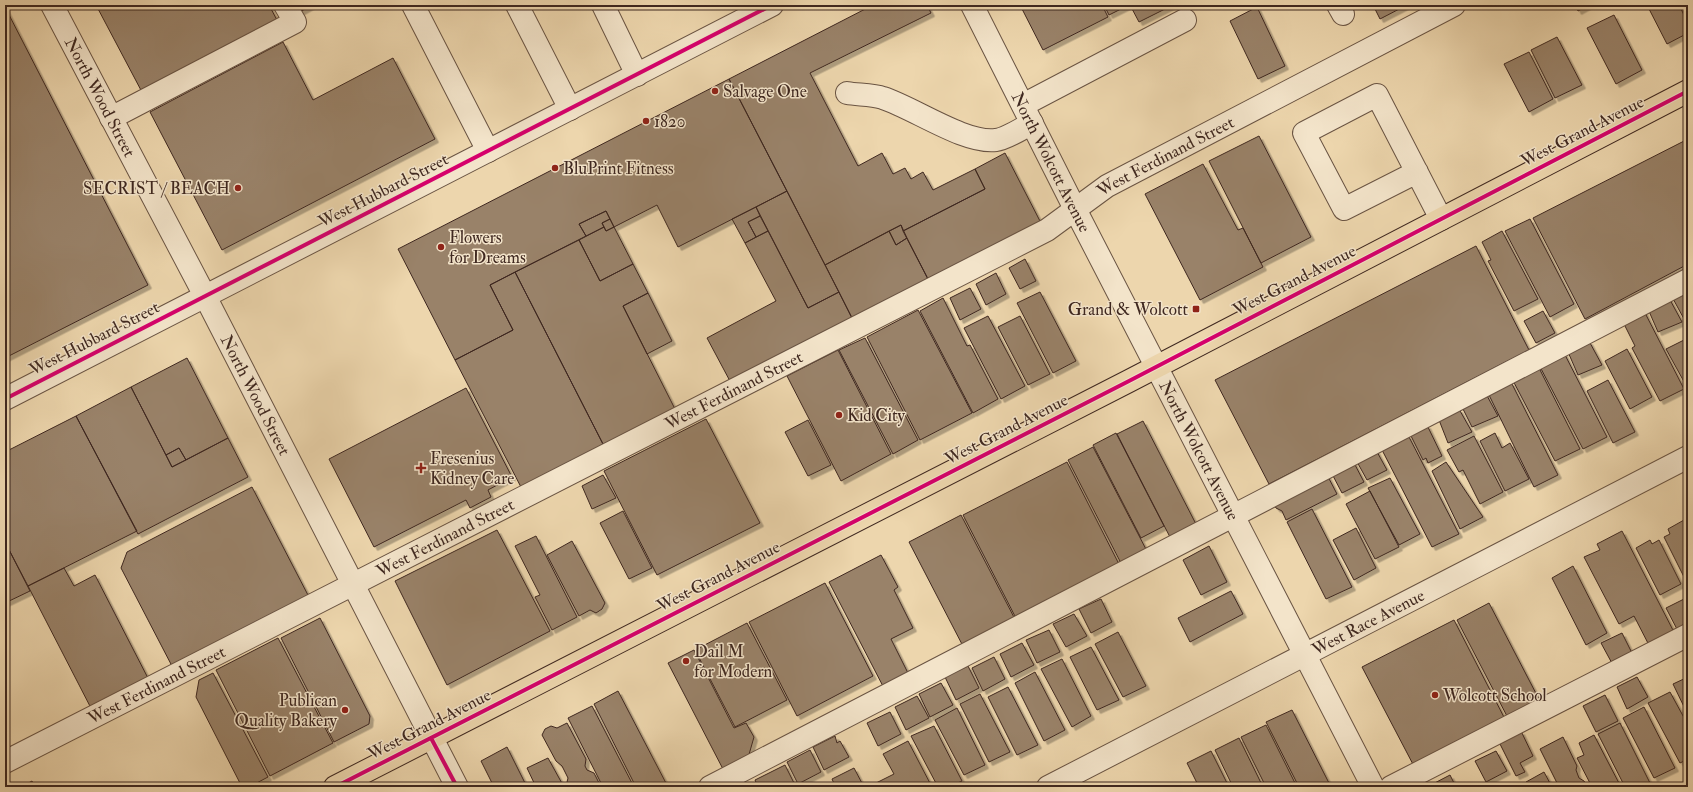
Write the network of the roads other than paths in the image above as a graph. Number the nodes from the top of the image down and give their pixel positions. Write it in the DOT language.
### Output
graph roads {
  1 [pos="52,5"];
  2 [pos="285,5"];
  3 [pos="413,5"];
  4 [pos="517,5"];
  5 [pos="603,5"];
  6 [pos="772,5"];
  7 [pos="972,5"];
  8 [pos="1454,5"];
  9 [pos="1185,20"];
  10 [pos="637,75"];
  11 [pos="1688,91"];
  12 [pos="847,93"];
  13 [pos="570,109"];
  14 [pos="1028,114"];
  15 [pos="111,118"];
  16 [pos="488,151"];
  17 [pos="1417,172"];
  18 [pos="1075,209"];
  19 [pos="1441,219"];
  20 [pos="1688,280"];
  21 [pos="205,296"];
  22 [pos="1156,366"];
  23 [pos="5,399"];
  24 [pos="1688,457"];
  25 [pos="1234,516"];
  26 [pos="353,585"];
  27 [pos="1688,635"];
  28 [pos="1305,654"];
  29 [pos="431,738"];
  30 [pos="5,762"];
  31 [pos="335,787"];
  32 [pos="457,787"];
  33 [pos="710,787"];
  34 [pos="1048,787"];
  35 [pos="1373,787"];
  36 [pos="1391,787"];
  1 -- 15 [label="street, North Wood Street"];
  2 -- 15 [label="street"];
  3 -- 16 [label="street"];
  4 -- 13 [label="street"];
  5 -- 10 [label="street"];
  6 -- 10 [label="street, West Hubbard Street"];
  7 -- 14 [label="street, North Wolcott Avenue"];
  8 -- 18 [label="street, West Ferdinand Street"];
  9 -- 14 [label="street"];
  10 -- 13 [label="street, West Hubbard Street"];
  11 -- 19 [label="main road, West Grand Avenue"];
  12 -- 14 [label="street"];
  13 -- 16 [label="street, West Hubbard Street"];
  14 -- 18 [label="street, North Wolcott Avenue"];
  15 -- 21 [label="street, North Wood Street"];
  16 -- 21 [label="street, West Hubbard Street"];
  17 -- 17 [label="street"];
  17 -- 19 [label="street"];
  18 -- 22 [label="street, North Wolcott Avenue"];
  18 -- 26 [label="street, West Ferdinand Street"];
  19 -- 22 [label="main road, West Grand Avenue"];
  20 -- 25 [label="street"];
  21 -- 23 [label="street, West Hubbard Street"];
  21 -- 26 [label="street, North Wood Street"];
  22 -- 25 [label="street, North Wolcott Avenue"];
  22 -- 29 [label="main road, West Grand Avenue"];
  24 -- 28 [label="street, West Race Avenue"];
  25 -- 28 [label="street, North Wolcott Avenue"];
  25 -- 33 [label="street"];
  26 -- 29 [label="street, North Wood Street"];
  26 -- 30 [label="street, West Ferdinand Street"];
  27 -- 36 [label="street"];
  28 -- 34 [label="street, West Race Avenue"];
  28 -- 35 [label="street, North Wolcott Avenue"];
  29 -- 31 [label="main road, West Grand Avenue"];
  29 -- 32 [label="street, North Wood Street"];
}
